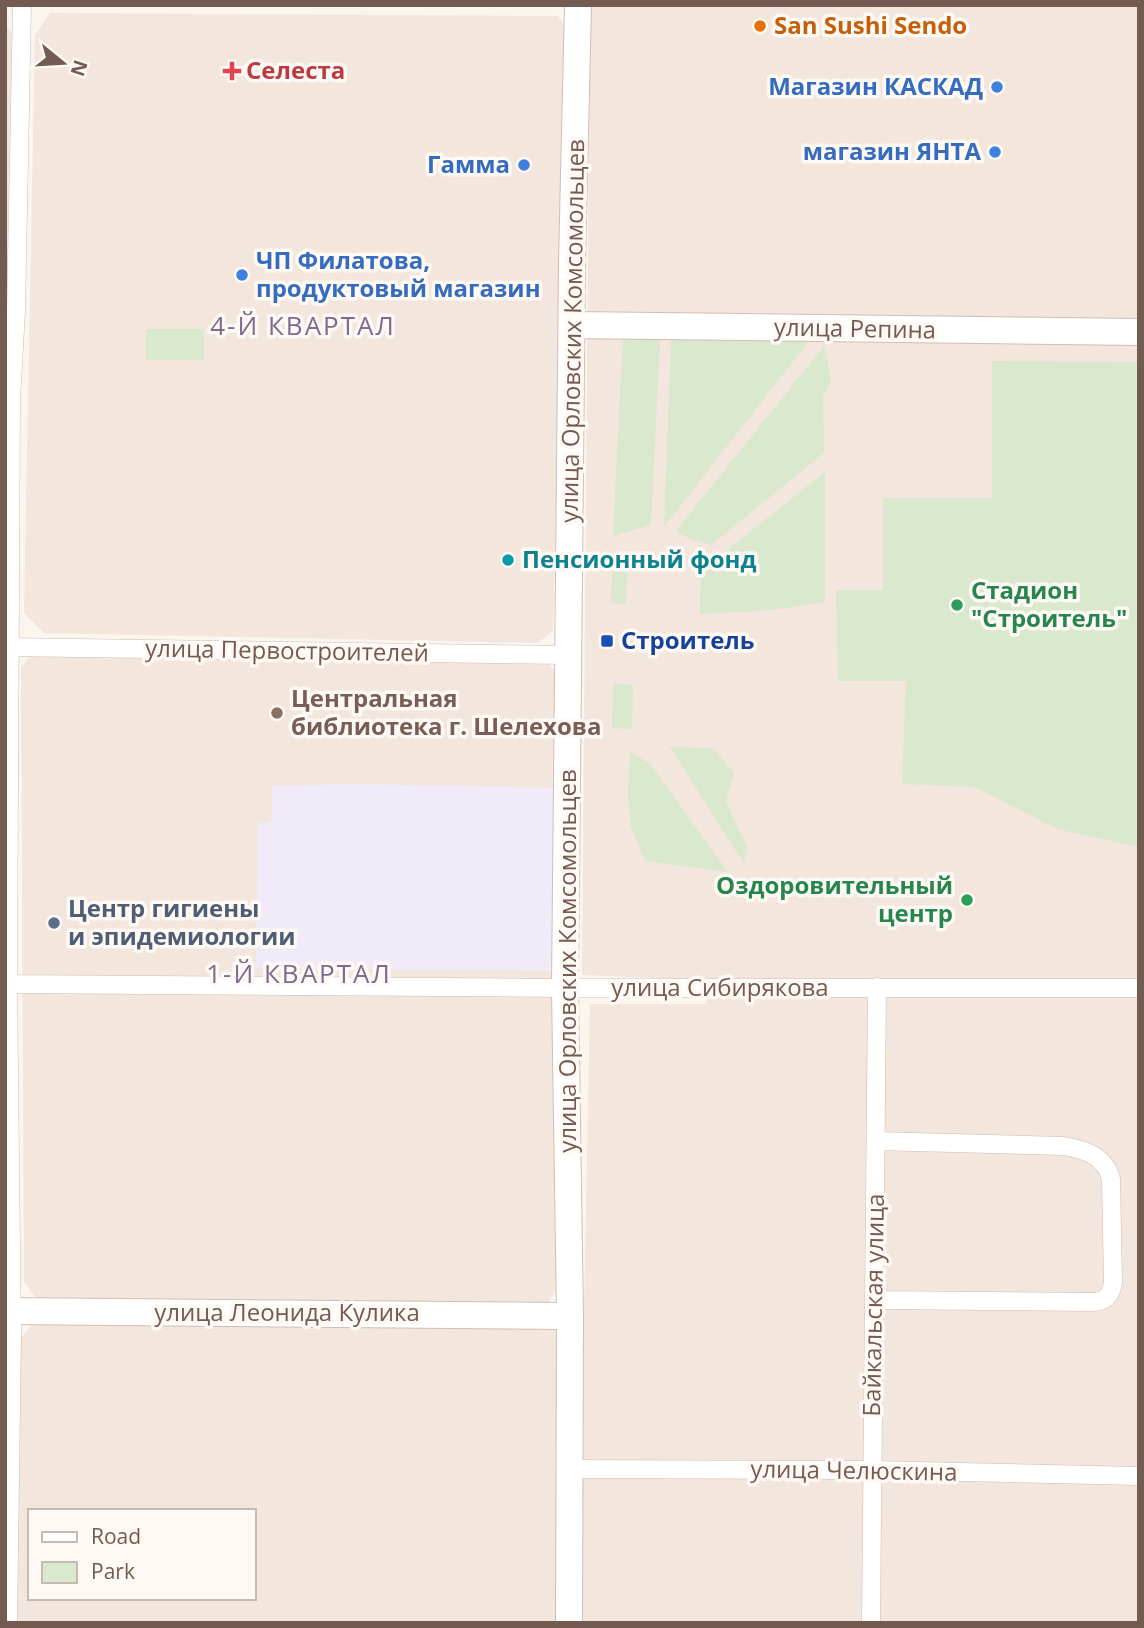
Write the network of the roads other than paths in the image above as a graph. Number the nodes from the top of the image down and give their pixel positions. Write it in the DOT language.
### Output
graph roads {
  1 [pos="22,5"];
  2 [pos="578,5"];
  3 [pos="572,325"];
  4 [pos="1139,332"];
  5 [pos="8,647"];
  6 [pos="569,655"];
  7 [pos="8,984"];
  8 [pos="565,988"];
  9 [pos="877,988"];
  10 [pos="1139,988"];
  11 [pos="876,1141"];
  12 [pos="875,1300"];
  13 [pos="8,1311"];
  14 [pos="570,1316"];
  15 [pos="569,1469"];
  16 [pos="872,1470"];
  17 [pos="1139,1476"];
  18 [pos="8,1623"];
  19 [pos="569,1623"];
  20 [pos="871,1623"];
  1 -- 5 [label="street"];
  2 -- 3 [label="street, улица Орловских Комсомольцев"];
  3 -- 4 [label="street, улица Репина"];
  3 -- 6 [label="street, улица Орловских Комсомольцев"];
  5 -- 6 [label="street, улица Первостроителей"];
  5 -- 7 [label="street"];
  6 -- 8 [label="street, улица Орловских Комсомольцев"];
  7 -- 8 [label="street, улица Сибирякова"];
  7 -- 13 [label="street"];
  8 -- 9 [label="street, улица Сибирякова"];
  8 -- 14 [label="street, улица Орловских Комсомольцев"];
  9 -- 10 [label="street, улица Сибирякова"];
  9 -- 11 [label="street, Байкальская улица"];
  11 -- 12 [label="street, Байкальская улица"];
  11 -- 12 [label="street"];
  12 -- 16 [label="street, Байкальская улица"];
  13 -- 14 [label="street, улица Леонида Кулика"];
  13 -- 18 [label="street"];
  14 -- 15 [label="street, улица Орловских Комсомольцев"];
  15 -- 16 [label="street, улица Челюскина"];
  15 -- 19 [label="street, улица Орловских Комсомольцев"];
  16 -- 17 [label="street, улица Челюскина"];
  16 -- 20 [label="street, Байкальская улица"];
}
